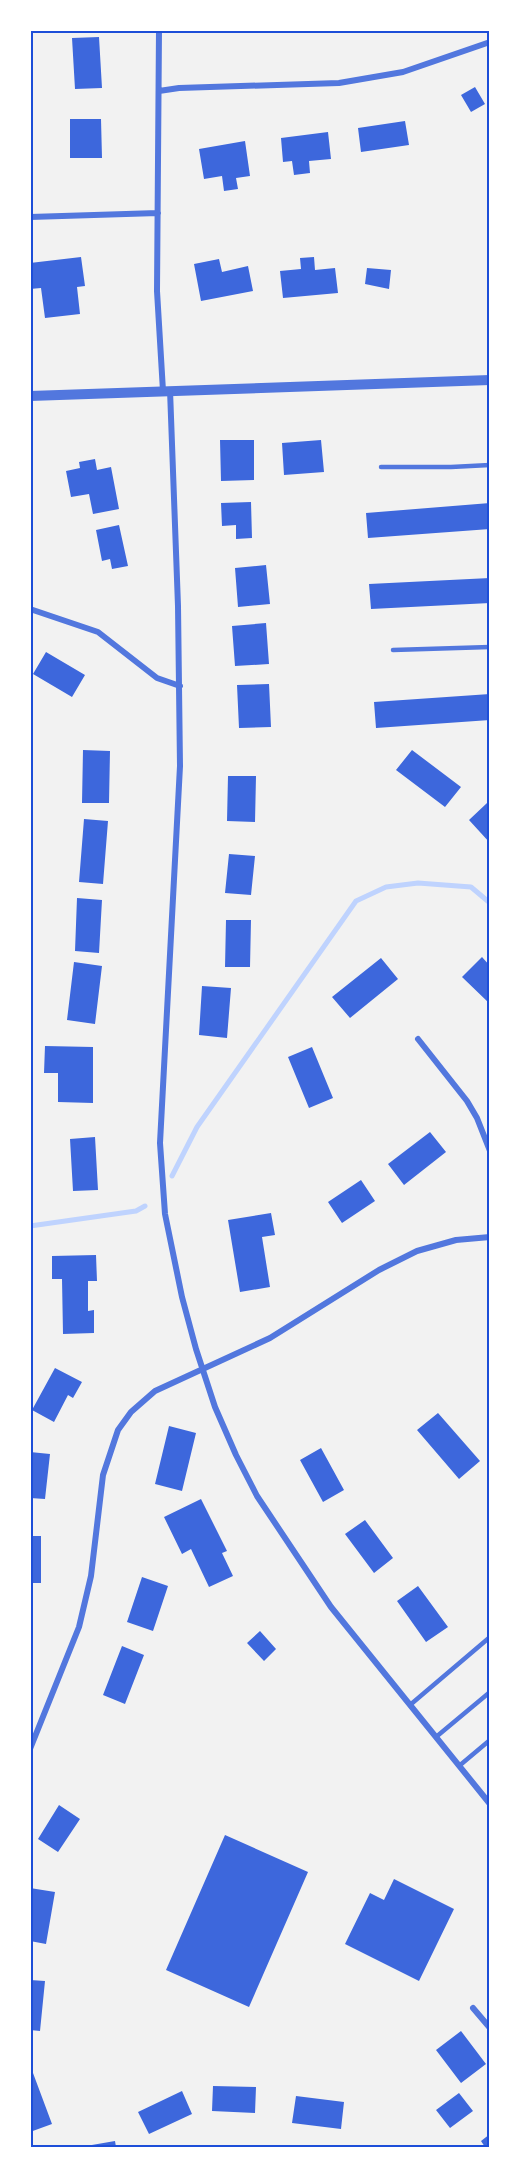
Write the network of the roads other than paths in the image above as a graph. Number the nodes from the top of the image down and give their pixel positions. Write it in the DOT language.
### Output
graph roads {
  1 [pos="159,30"];
  2 [pos="490,42"];
  3 [pos="159,91"];
  4 [pos="158,213"];
  5 [pos="30,217"];
  6 [pos="490,380"];
  7 [pos="166,390"];
  8 [pos="30,396"];
  9 [pos="490,465"];
  10 [pos="381,466"];
  11 [pos="30,609"];
  12 [pos="490,647"];
  13 [pos="393,650"];
  14 [pos="180,686"];
  15 [pos="418,1039"];
  16 [pos="490,1151"];
  17 [pos="490,1237"];
  18 [pos="203,1370"];
  19 [pos="490,1637"];
  20 [pos="490,1692"];
  21 [pos="410,1705"];
  22 [pos="436,1737"];
  23 [pos="490,1740"];
  24 [pos="30,1749"];
  25 [pos="459,1766"];
  26 [pos="490,1804"];
  27 [pos="473,2008"];
  28 [pos="490,2028"];
  1 -- 3 [label="street"];
  2 -- 3 [label="street"];
  3 -- 4 [label="street"];
  4 -- 5 [label="street"];
  4 -- 7 [label="street"];
  6 -- 7 [label="street"];
  7 -- 8 [label="street"];
  7 -- 14 [label="street"];
  9 -- 10 [label="lane"];
  11 -- 14 [label="street"];
  12 -- 13 [label="lane"];
  14 -- 18 [label="street"];
  15 -- 16 [label="street"];
  17 -- 18 [label="street"];
  18 -- 21 [label="street"];
  18 -- 24 [label="street"];
  19 -- 21 [label="lane"];
  20 -- 22 [label="lane"];
  21 -- 22 [label="street"];
  22 -- 25 [label="street"];
  23 -- 25 [label="lane"];
  25 -- 26 [label="street"];
  27 -- 28 [label="street"];
}
